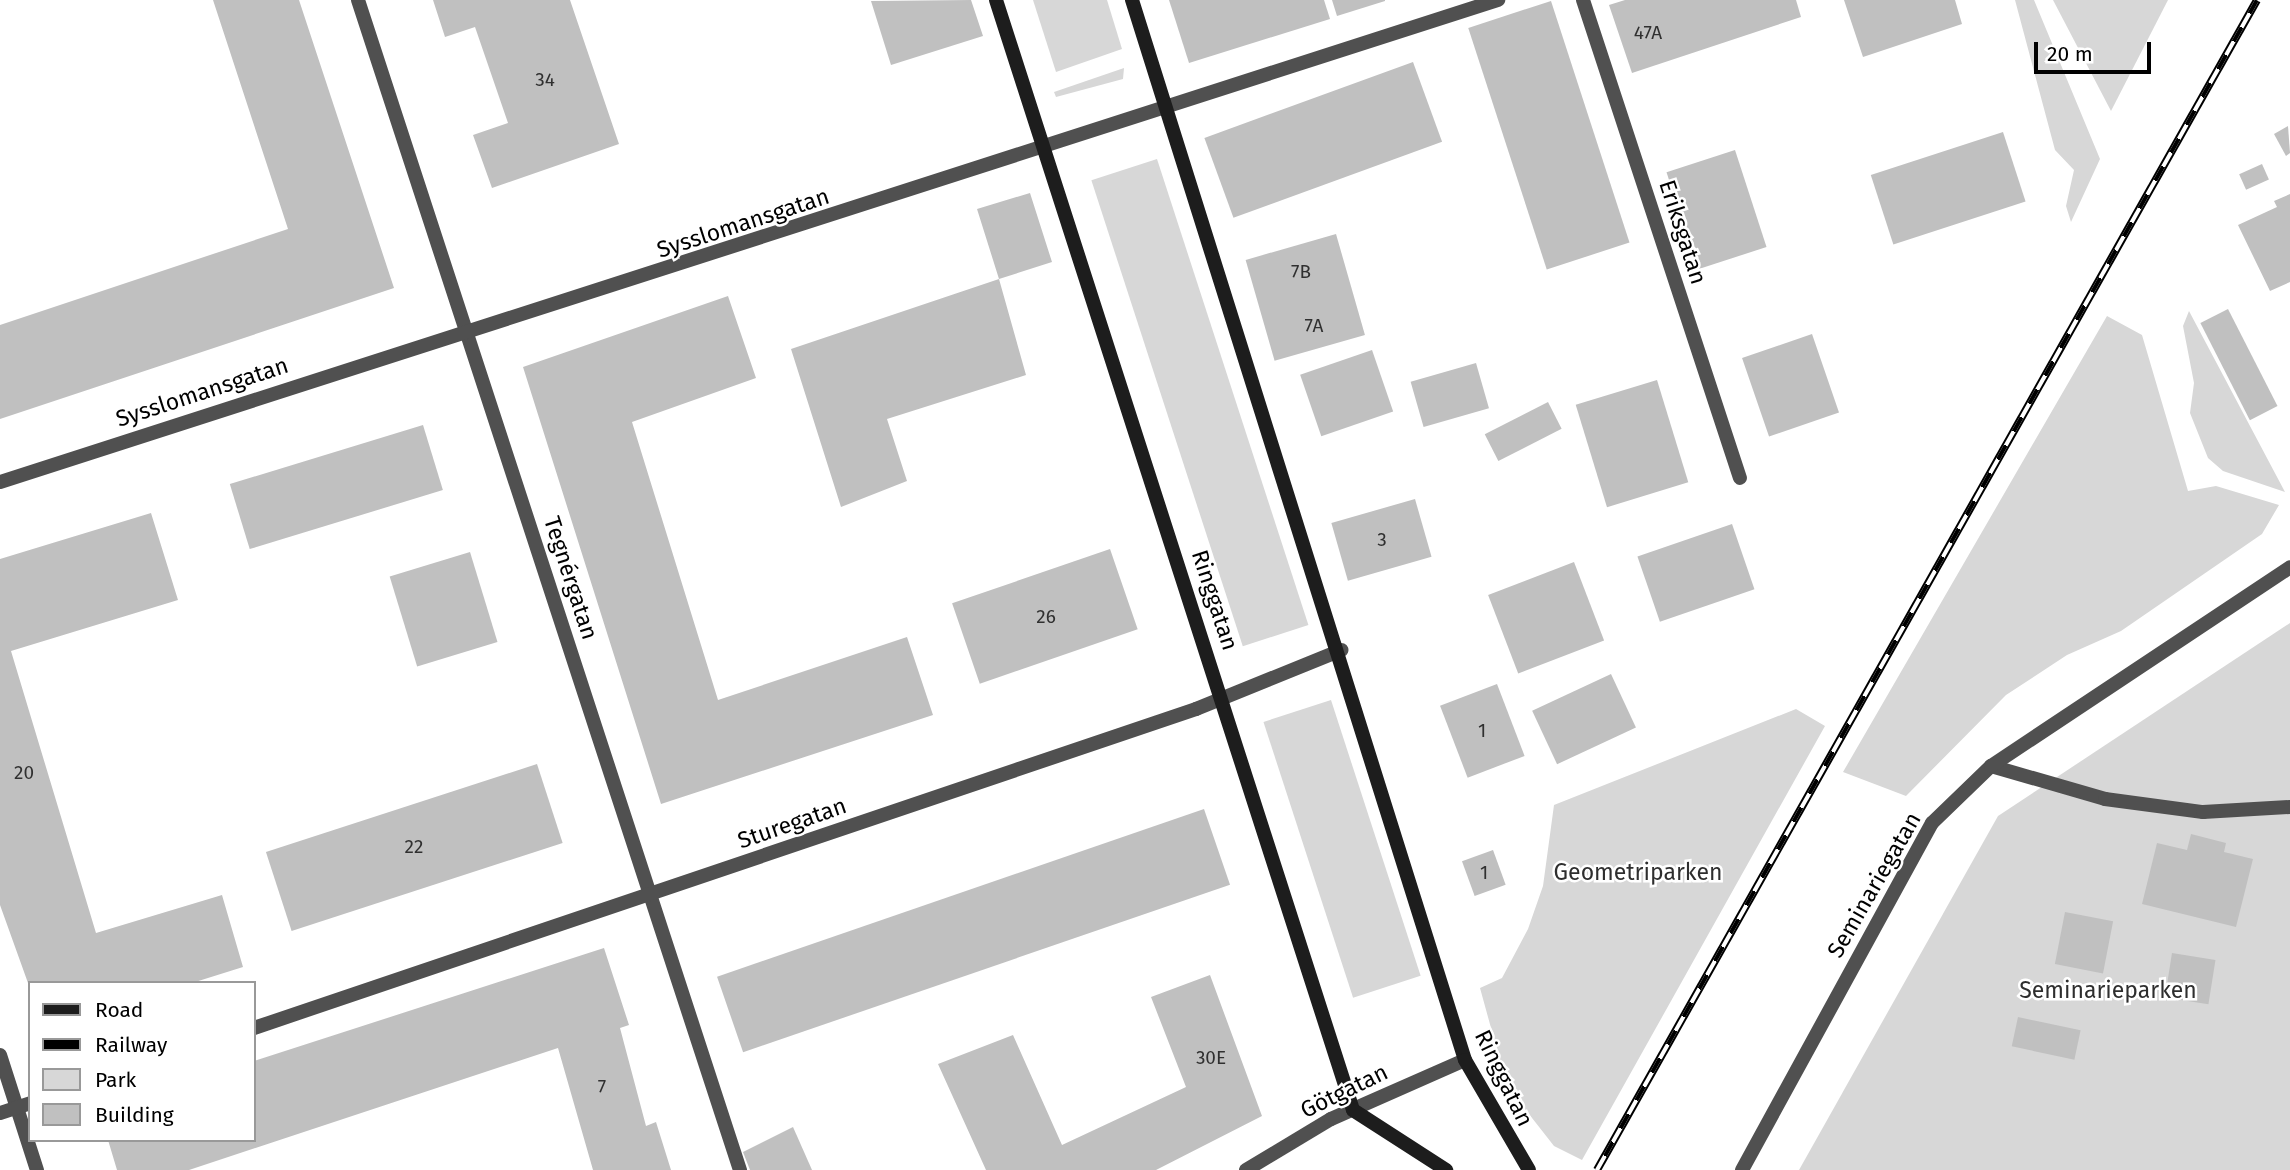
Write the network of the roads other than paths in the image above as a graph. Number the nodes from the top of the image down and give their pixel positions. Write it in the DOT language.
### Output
graph roads {
  1 [pos="358,0"];
  2 [pos="996,0"];
  3 [pos="1132,0"];
  4 [pos="1498,0"];
  5 [pos="1583,0"];
  6 [pos="1167,108"];
  7 [pos="1043,151"];
  8 [pos="465,330"];
  9 [pos="1740,478"];
  10 [pos="0,482"];
  11 [pos="2290,567"];
  12 [pos="1341,650"];
  13 [pos="1222,696"];
  14 [pos="1991,765"];
  15 [pos="2290,807"];
  16 [pos="650,895"];
  17 [pos="256,1027"];
  18 [pos="0,1055"];
  19 [pos="1465,1060"];
  20 [pos="23,1105"];
  21 [pos="1353,1110"];
  22 [pos="0,1113"];
  23 [pos="28,1128"];
  24 [pos="31,1142"];
  25 [pos="37,1170"];
  26 [pos="740,1170"];
  27 [pos="1246,1170"];
  28 [pos="1446,1170"];
  29 [pos="1529,1170"];
  30 [pos="1742,1170"];
  1 -- 8 [label="street, Tegnérgatan"];
  2 -- 7 [label="street, Ringgatan"];
  3 -- 6 [label="street, Ringgatan"];
  4 -- 6 [label="street, Sysslomansgatan"];
  5 -- 9 [label="street, Eriksgatan"];
  6 -- 7 [label="street, Sysslomansgatan"];
  6 -- 12 [label="street, Ringgatan"];
  7 -- 8 [label="street, Sysslomansgatan"];
  7 -- 13 [label="street, Ringgatan"];
  8 -- 10 [label="street, Sysslomansgatan"];
  8 -- 16 [label="street, Tegnérgatan"];
  11 -- 14 [label="street, Seminariegatan"];
  12 -- 13 [label="street, Sturegatan"];
  12 -- 19 [label="street, Ringgatan"];
  13 -- 16 [label="street, Sturegatan"];
  13 -- 21 [label="street, Ringgatan"];
  14 -- 15 [label="street"];
  14 -- 30 [label="street, Seminariegatan"];
  16 -- 17 [label="street, Sturegatan"];
  16 -- 26 [label="street, Tegnérgatan"];
  18 -- 20 [label="street"];
  19 -- 21 [label="street, Götgatan"];
  19 -- 29 [label="street, Ringgatan"];
  20 -- 22 [label="street"];
  20 -- 23 [label="street"];
  21 -- 27 [label="street, Götgatan"];
  21 -- 28 [label="street"];
  24 -- 25 [label="street"];
}
